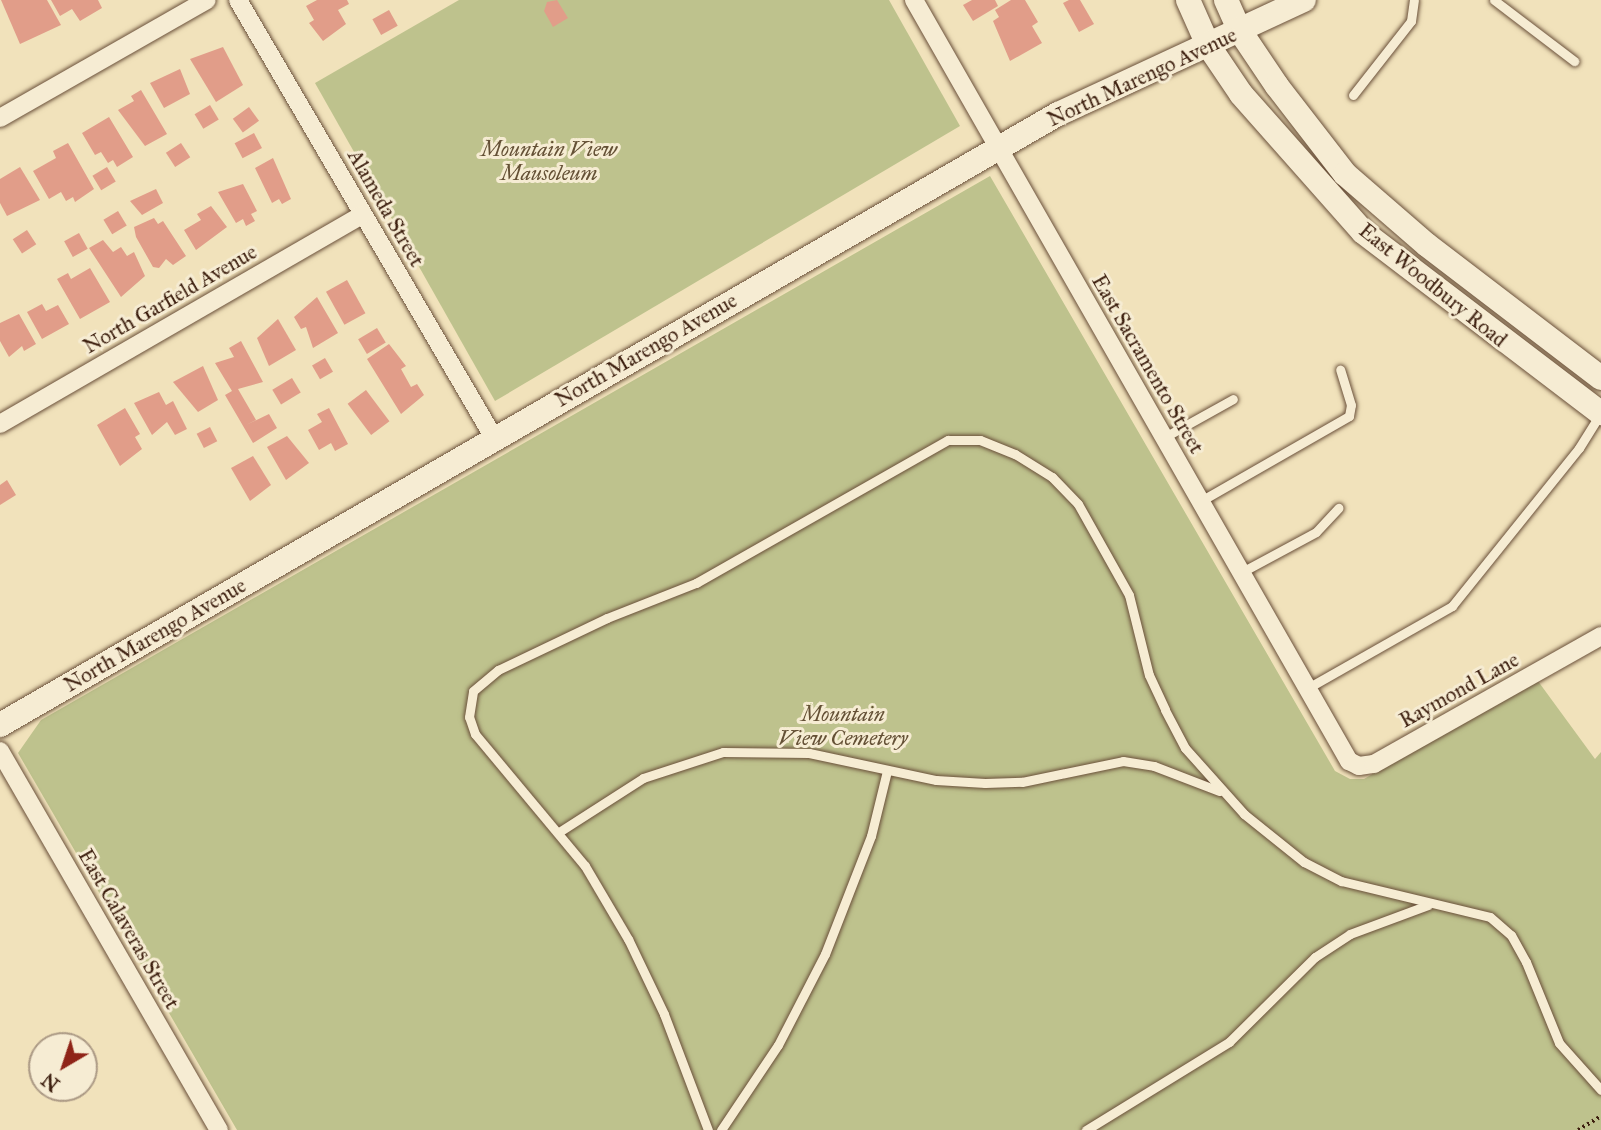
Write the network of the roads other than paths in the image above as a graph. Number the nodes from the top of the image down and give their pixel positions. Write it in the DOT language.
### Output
graph roads {
  1 [pos="207,0"];
  2 [pos="239,0"];
  3 [pos="914,0"];
  4 [pos="1188,0"];
  5 [pos="1226,0"];
  6 [pos="1304,0"];
  7 [pos="1414,0"];
  8 [pos="1494,0"];
  9 [pos="1240,31"];
  10 [pos="1208,45"];
  11 [pos="1574,61"];
  12 [pos="1353,95"];
  13 [pos="0,118"];
  14 [pos="999,148"];
  15 [pos="363,214"];
  16 [pos="1340,370"];
  17 [pos="1601,378"];
  18 [pos="1233,399"];
  19 [pos="1601,413"];
  20 [pos="0,424"];
  21 [pos="494,438"];
  22 [pos="1163,438"];
  23 [pos="1199,502"];
  24 [pos="1338,508"];
  25 [pos="1240,573"];
  26 [pos="1601,636"];
  27 [pos="1306,689"];
  28 [pos="0,725"];
  29 [pos="0,751"];
  30 [pos="1340,751"];
  31 [pos="887,771"];
  32 [pos="1223,793"];
  33 [pos="559,832"];
  34 [pos="1429,905"];
  35 [pos="1601,1090"];
  36 [pos="219,1130"];
  37 [pos="708,1130"];
  38 [pos="721,1130"];
  39 [pos="1086,1130"];
  1 -- 13 [label="street"];
  2 -- 15 [label="street, Alameda Street"];
  3 -- 14 [label="street, East Sacramento Street"];
  4 -- 10 [label="street, East Woodbury Road"];
  5 -- 9 [label="street, East Woodbury Road"];
  6 -- 9 [label="street, North Marengo Avenue"];
  7 -- 12 [label="lane"];
  8 -- 11 [label="lane"];
  9 -- 10 [label="street, North Marengo Avenue"];
  9 -- 17 [label="street, East Woodbury Road"];
  10 -- 14 [label="street, North Marengo Avenue"];
  10 -- 19 [label="street, East Woodbury Road"];
  14 -- 21 [label="street, North Marengo Avenue"];
  14 -- 22 [label="street, East Sacramento Street"];
  15 -- 20 [label="street, North Garfield Avenue"];
  15 -- 21 [label="street, Alameda Street"];
  16 -- 23 [label="lane"];
  18 -- 22 [label="lane"];
  19 -- 27 [label="lane"];
  21 -- 28 [label="street, North Marengo Avenue"];
  22 -- 23 [label="street, East Sacramento Street"];
  23 -- 25 [label="street, East Sacramento Street"];
  24 -- 25 [label="lane"];
  25 -- 27 [label="street, East Sacramento Street"];
  26 -- 30 [label="street, Raymond Lane"];
  27 -- 30 [label="street, East Sacramento Street"];
  29 -- 36 [label="street, East Calaveras Street"];
  31 -- 32 [label="lane"];
  31 -- 33 [label="lane"];
  31 -- 38 [label="lane"];
  32 -- 33 [label="lane"];
  32 -- 34 [label="lane"];
  33 -- 37 [label="lane"];
  34 -- 35 [label="lane"];
  34 -- 39 [label="lane"];
}
